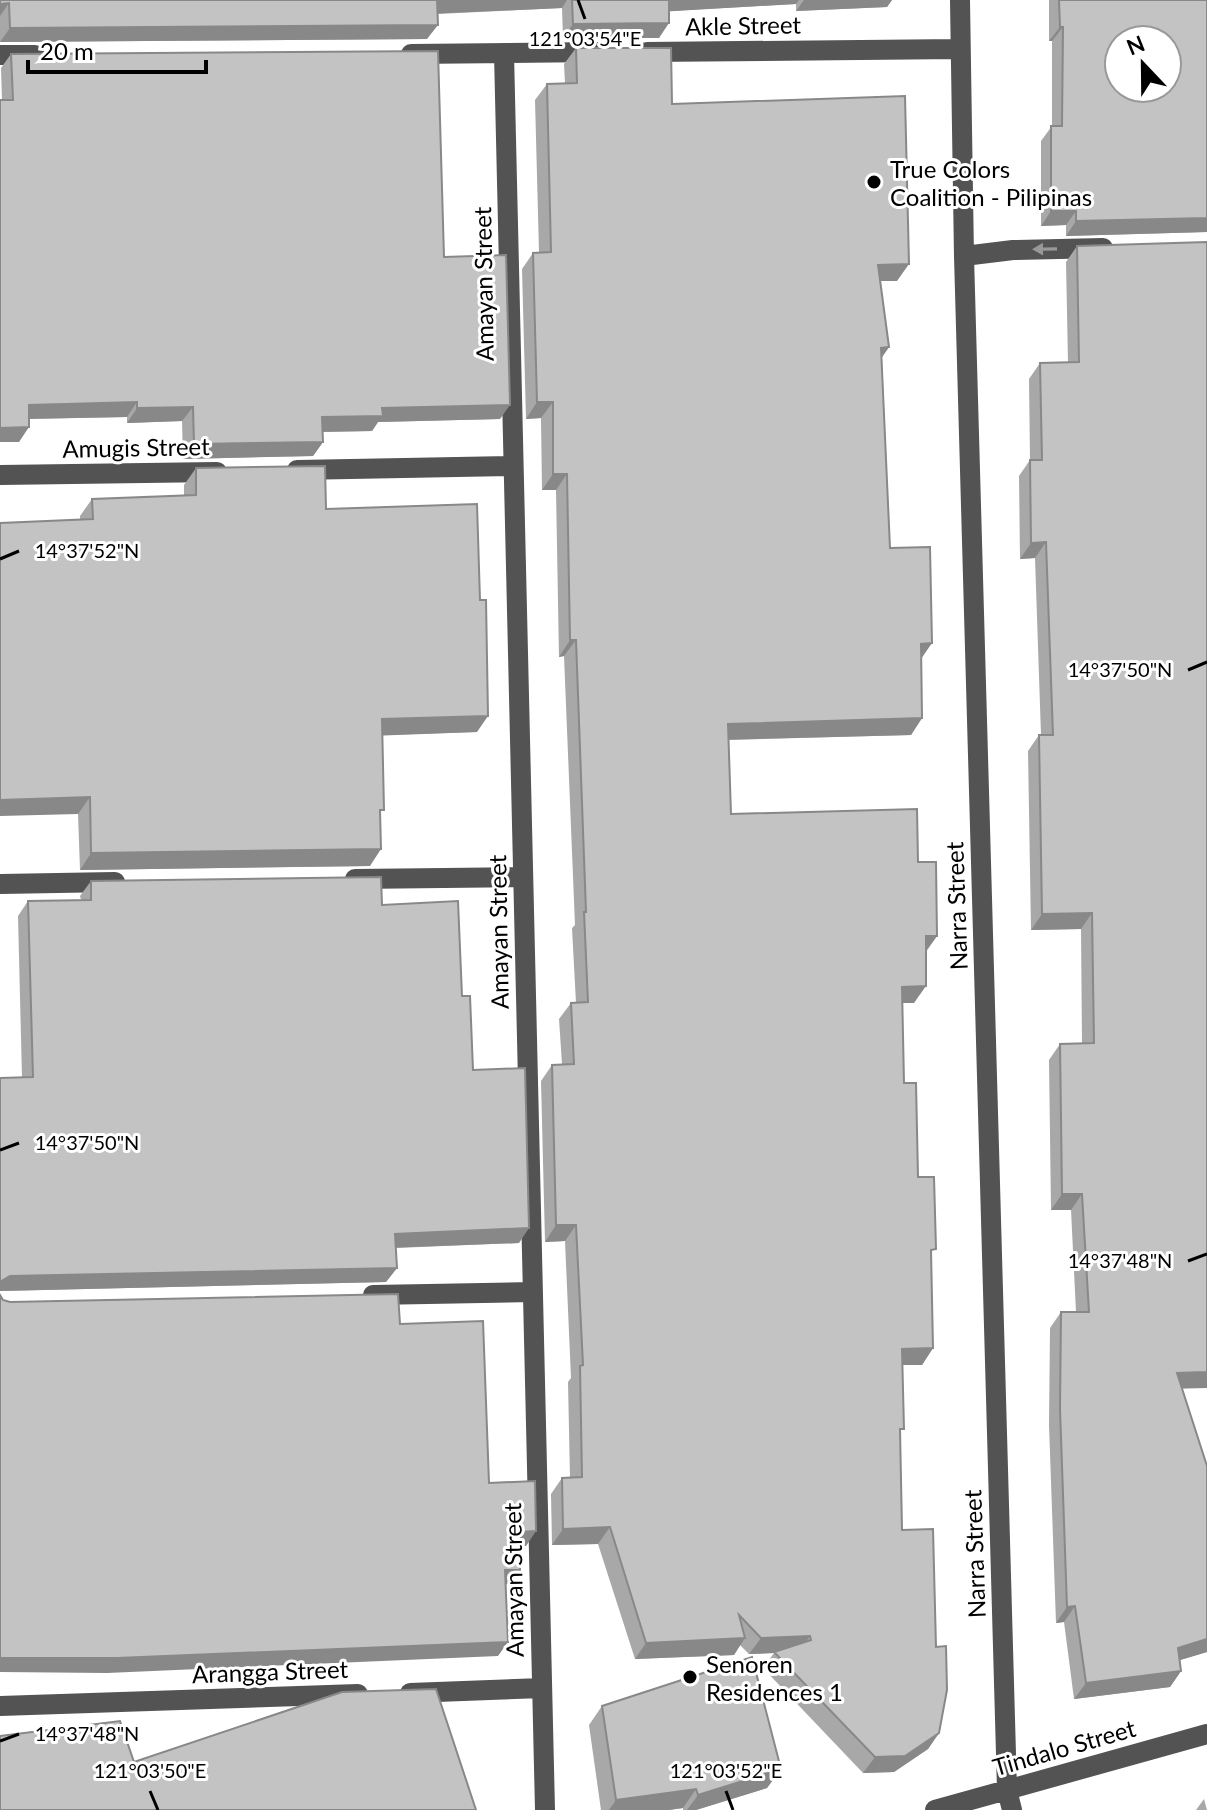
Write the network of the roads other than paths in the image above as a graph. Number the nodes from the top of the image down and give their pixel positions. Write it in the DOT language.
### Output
graph roads {
  1 [pos="960,0"];
  2 [pos="959,49"];
  3 [pos="504,53"];
  4 [pos="394,54"];
  5 [pos="0,55"];
  6 [pos="48,55"];
  7 [pos="1118,247"];
  8 [pos="964,256"];
  9 [pos="513,466"];
  10 [pos="233,471"];
  11 [pos="280,471"];
  12 [pos="0,475"];
  13 [pos="523,877"];
  14 [pos="333,879"];
  15 [pos="143,882"];
  16 [pos="0,884"];
  17 [pos="533,1292"];
  18 [pos="360,1296"];
  19 [pos="542,1688"];
  20 [pos="0,1706"];
  21 [pos="1207,1734"];
  22 [pos="1009,1800"];
  23 [pos="545,1810"];
  24 [pos="935,1810"];
  1 -- 2 [label="street, Narra Street"];
  2 -- 3 [label="street, Akle Street"];
  2 -- 8 [label="street, Narra Street"];
  3 -- 4 [label="street, Akle Street"];
  3 -- 9 [label="street, Amayan Street"];
  5 -- 6 [label="street"];
  7 -- 8 [label="street, one-way"];
  8 -- 22 [label="street, Narra Street"];
  9 -- 11 [label="street"];
  9 -- 13 [label="street, Amayan Street"];
  10 -- 12 [label="street, Amugis Street"];
  13 -- 14 [label="street"];
  13 -- 17 [label="street, Amayan Street"];
  15 -- 16 [label="street"];
  17 -- 18 [label="street"];
  17 -- 19 [label="street, Amayan Street"];
  19 -- 20 [label="street, Arangga Street"];
  19 -- 23 [label="street, Amayan Street"];
  21 -- 22 [label="street, Tindalo Street"];
  22 -- 24 [label="street, Tindalo Street"];
}
